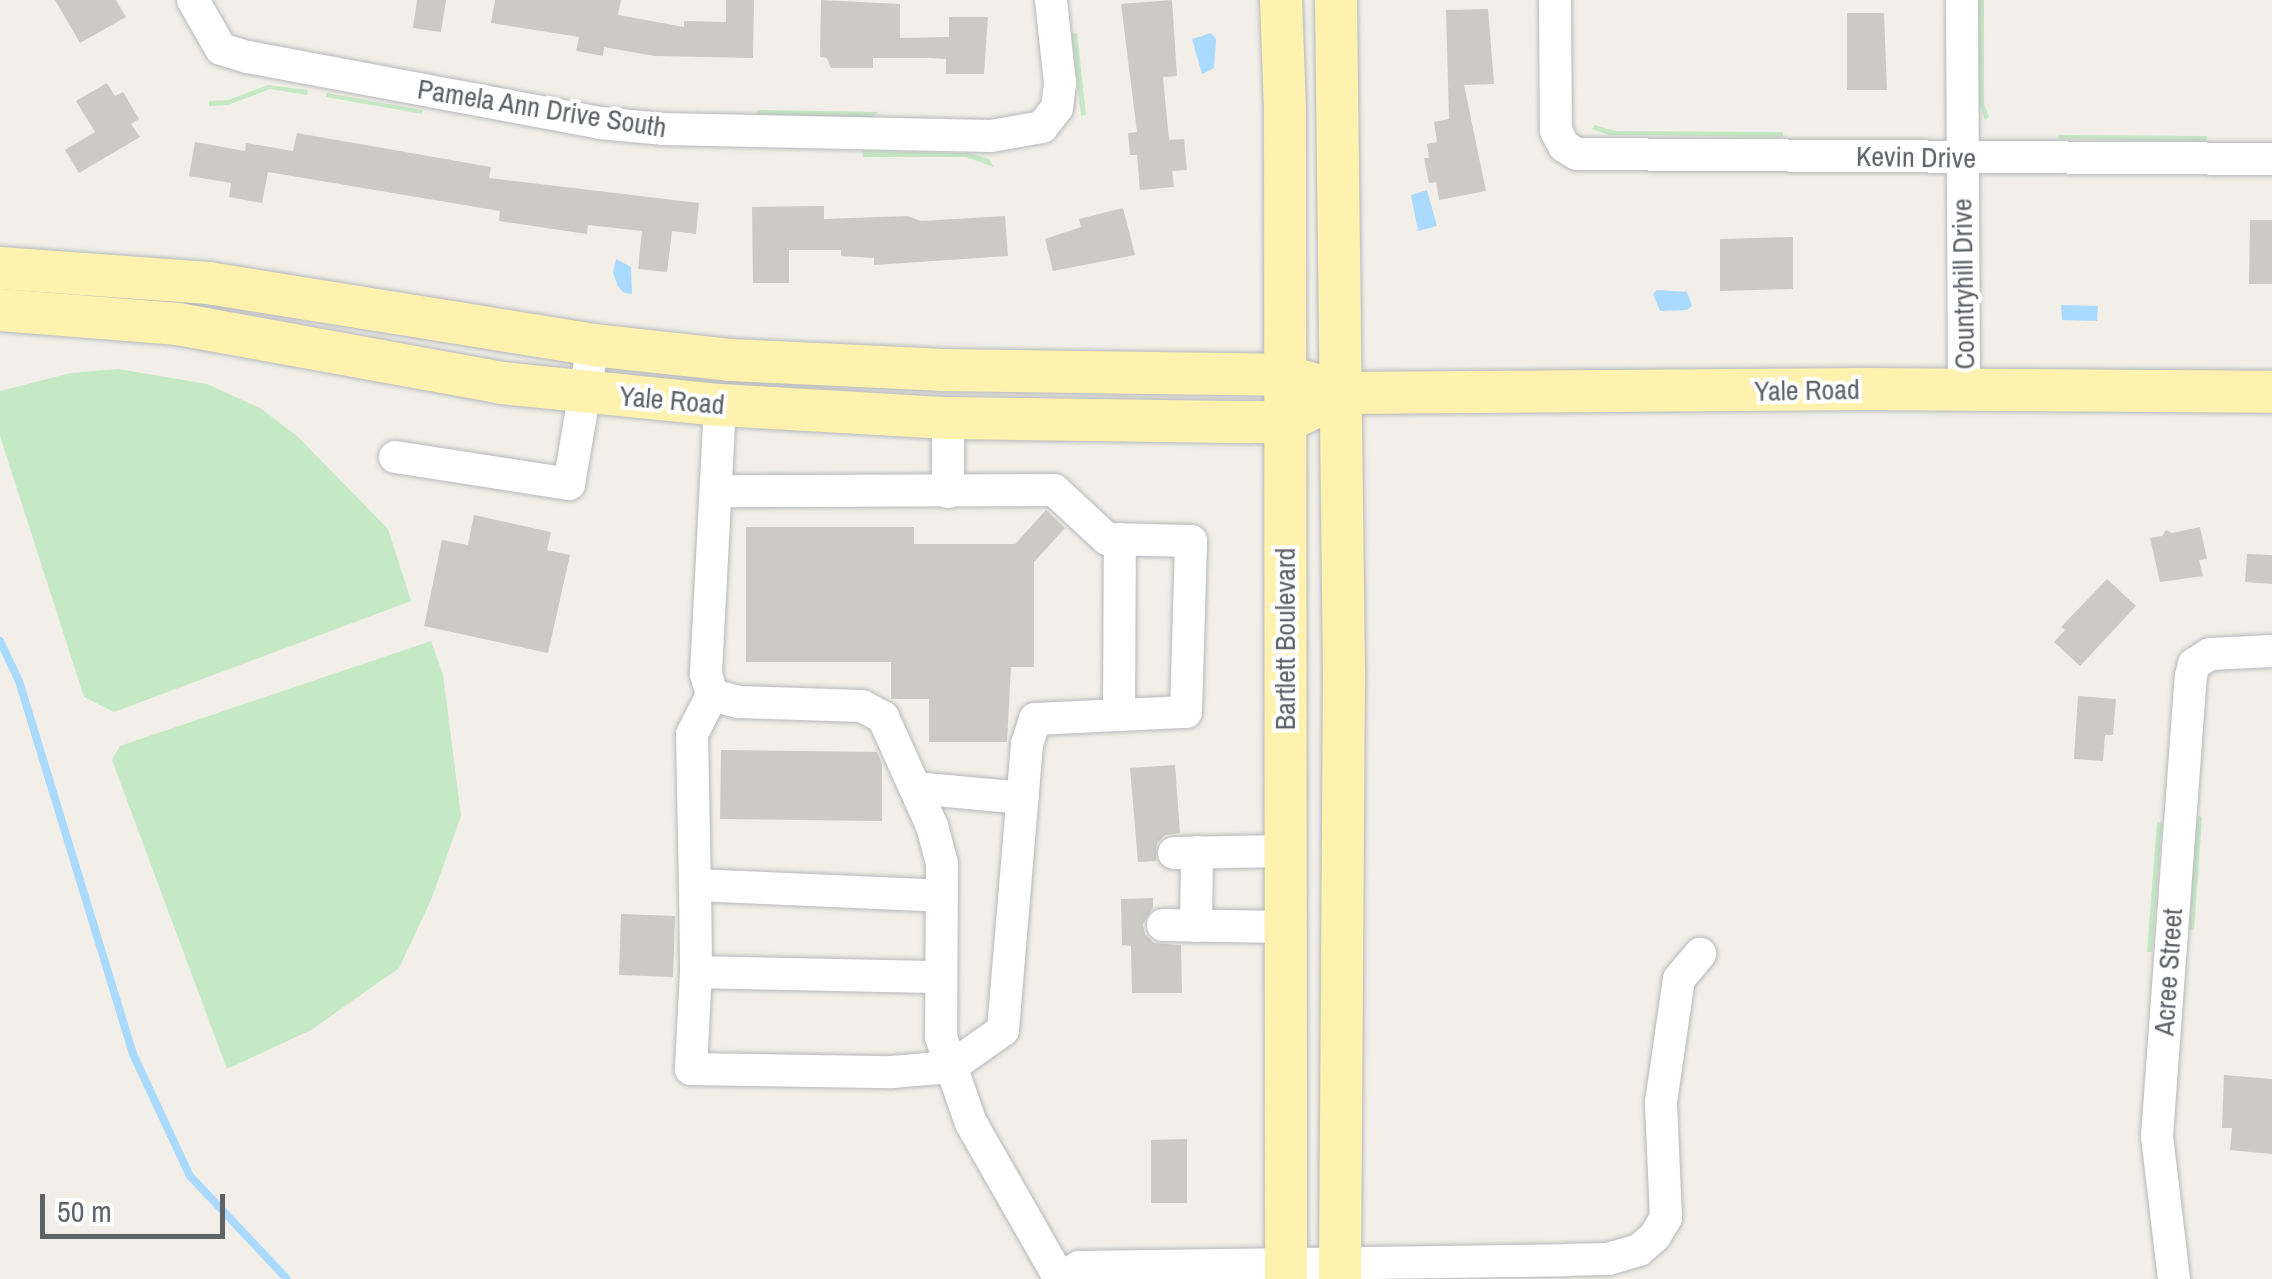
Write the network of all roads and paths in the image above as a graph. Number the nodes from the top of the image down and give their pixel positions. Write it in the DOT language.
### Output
graph roads {
  1 [pos="193,0"];
  2 [pos="1051,0"];
  3 [pos="1281,0"];
  4 [pos="1336,0"];
  5 [pos="1555,0"];
  6 [pos="1962,0"];
  7 [pos="1962,158"];
  8 [pos="2272,160"];
  9 [pos="0,268"];
  10 [pos="0,310"];
  11 [pos="594,346"];
  12 [pos="1282,375"];
  13 [pos="1964,389"];
  14 [pos="586,392"];
  15 [pos="2272,392"];
  16 [pos="1343,393"];
  17 [pos="720,404"];
  18 [pos="948,418"];
  19 [pos="1286,422"];
  20 [pos="395,457"];
  21 [pos="718,491"];
  22 [pos="948,492"];
  23 [pos="1120,539"];
  24 [pos="2272,650"];
  25 [pos="712,695"];
  26 [pos="1119,715"];
  27 [pos="915,788"];
  28 [pos="1022,798"];
  29 [pos="695,885"];
  30 [pos="1343,886"];
  31 [pos="1284,888"];
  32 [pos="942,896"];
  33 [pos="1163,926"];
  34 [pos="1196,926"];
  35 [pos="1700,954"];
  36 [pos="696,972"];
  37 [pos="941,977"];
  38 [pos="951,1066"];
  39 [pos="1340,1270"];
  40 [pos="1286,1271"];
  41 [pos="1060,1279"];
  42 [pos="2174,1279"];
  1 -- 2 [label="street, Pamela Ann Drive South"];
  3 -- 12 [label="main road, Bartlett Boulevard"];
  4 -- 16 [label="main road, Bartlett Boulevard"];
  5 -- 7 [label="street, Kevin Drive"];
  6 -- 7 [label="street, Countryhill Drive"];
  7 -- 8 [label="street, Kevin Drive"];
  7 -- 13 [label="street, Countryhill Drive"];
  9 -- 11 [label="main road, Yale Road"];
  10 -- 14 [label="main road, Yale Road"];
  11 -- 12 [label="main road, Yale Road"];
  11 -- 14 [label="street"];
  12 -- 16 [label="main road, Yale Road"];
  12 -- 19 [label="main road, Bartlett Boulevard"];
  13 -- 15 [label="main road, Yale Road"];
  13 -- 16 [label="main road, Yale Road"];
  14 -- 17 [label="main road, Yale Road"];
  14 -- 20 [label="street"];
  16 -- 19 [label="main road, Yale Road"];
  16 -- 30 [label="main road, Bartlett Boulevard"];
  17 -- 18 [label="main road, Yale Road"];
  17 -- 21 [label="street"];
  18 -- 19 [label="main road, Yale Road"];
  18 -- 22 [label="street"];
  19 -- 31 [label="main road, Bartlett Boulevard"];
  21 -- 22 [label="street"];
  21 -- 25 [label="street"];
  22 -- 23 [label="street"];
  23 -- 26 [label="street"];
  23 -- 26 [label="street"];
  24 -- 42 [label="street, Acree Street"];
  25 -- 27 [label="street"];
  25 -- 29 [label="street"];
  26 -- 28 [label="street"];
  27 -- 28 [label="street"];
  27 -- 32 [label="street"];
  28 -- 38 [label="street"];
  29 -- 32 [label="street"];
  29 -- 36 [label="street"];
  30 -- 31 [label="main road"];
  30 -- 39 [label="main road, Bartlett Boulevard"];
  31 -- 34 [label="street"];
  31 -- 34 [label="street"];
  31 -- 40 [label="main road, Bartlett Boulevard"];
  32 -- 37 [label="street"];
  33 -- 34 [label="street"];
  35 -- 39 [label="street"];
  36 -- 37 [label="street"];
  36 -- 38 [label="street"];
  37 -- 38 [label="street"];
  38 -- 41 [label="street"];
  39 -- 40 [label="street"];
  40 -- 41 [label="street"];
}
